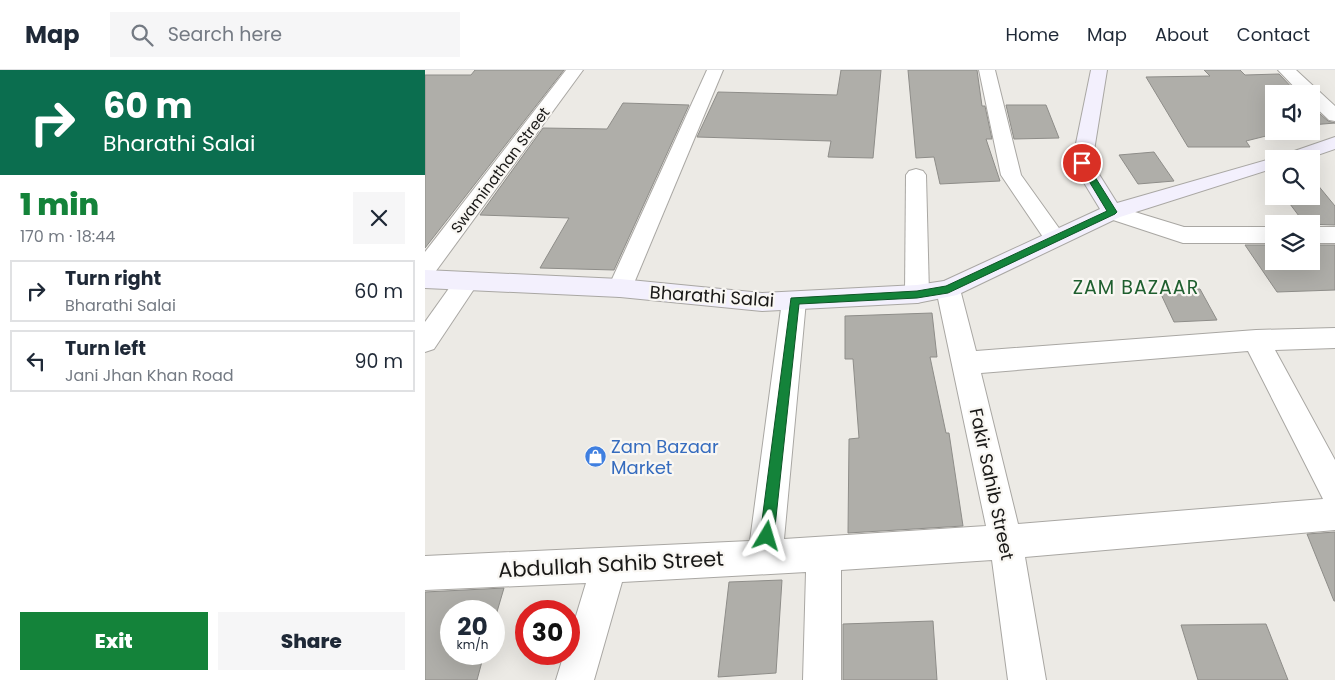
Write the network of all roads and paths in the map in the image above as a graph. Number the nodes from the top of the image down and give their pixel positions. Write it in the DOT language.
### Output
graph roads {
  1 [pos="575,70"];
  2 [pos="715,70"];
  3 [pos="987,70"];
  4 [pos="1099,70"];
  5 [pos="1286,70"];
  6 [pos="1335,116"];
  7 [pos="1335,143"];
  8 [pos="1313,150"];
  9 [pos="1265,165"];
  10 [pos="916,175"];
  11 [pos="1112,212"];
  12 [pos="1265,235"];
  13 [pos="1320,235"];
  14 [pos="1335,235"];
  15 [pos="1055,238"];
  16 [pos="425,269"];
  17 [pos="425,279"];
  18 [pos="466,283"];
  19 [pos="620,288"];
  20 [pos="948,289"];
  21 [pos="917,294"];
  22 [pos="795,301"];
  23 [pos="1335,338"];
  24 [pos="1255,340"];
  25 [pos="425,342"];
  26 [pos="966,363"];
  27 [pos="1335,491"];
  28 [pos="1335,514"];
  29 [pos="1006,542"];
  30 [pos="824,554"];
  31 [pos="765,556"];
  32 [pos="609,566"];
  33 [pos="425,573"];
  34 [pos="575,680"];
  35 [pos="822,680"];
  36 [pos="1027,680"];
  1 -- 16 [label="street, Swaminathan Street"];
  2 -- 19 [label="street"];
  3 -- 15 [label="street"];
  4 -- 11 [label="street"];
  5 -- 6 [label="street"];
  7 -- 8 [label="street"];
  9 -- 11 [label="street, Bharathi Salai"];
  10 -- 21 [label="street"];
  11 -- 12 [label="street"];
  11 -- 15 [label="street, Bharathi Salai"];
  13 -- 14 [label="street"];
  15 -- 20 [label="street, Bharathi Salai"];
  17 -- 18 [label="street, Bharathi Salai"];
  18 -- 19 [label="street, Bharathi Salai"];
  18 -- 25 [label="street"];
  19 -- 22 [label="street, Bharathi Salai"];
  20 -- 21 [label="street, Bharathi Salai"];
  20 -- 26 [label="street, Fakir Sahib Street"];
  21 -- 22 [label="street, Bharathi Salai"];
  22 -- 31 [label="street"];
  23 -- 24 [label="street"];
  24 -- 26 [label="street"];
  24 -- 27 [label="street"];
  26 -- 29 [label="street, Fakir Sahib Street"];
  28 -- 29 [label="street, Abdullah Sahib Street"];
  29 -- 30 [label="street, Abdullah Sahib Street"];
  29 -- 36 [label="street, Fakir Sahib Street"];
  30 -- 31 [label="street, Abdullah Sahib Street"];
  30 -- 35 [label="street"];
  31 -- 32 [label="street, Abdullah Sahib Street"];
  32 -- 33 [label="street, Abdullah Sahib Street"];
  32 -- 34 [label="street"];
}
